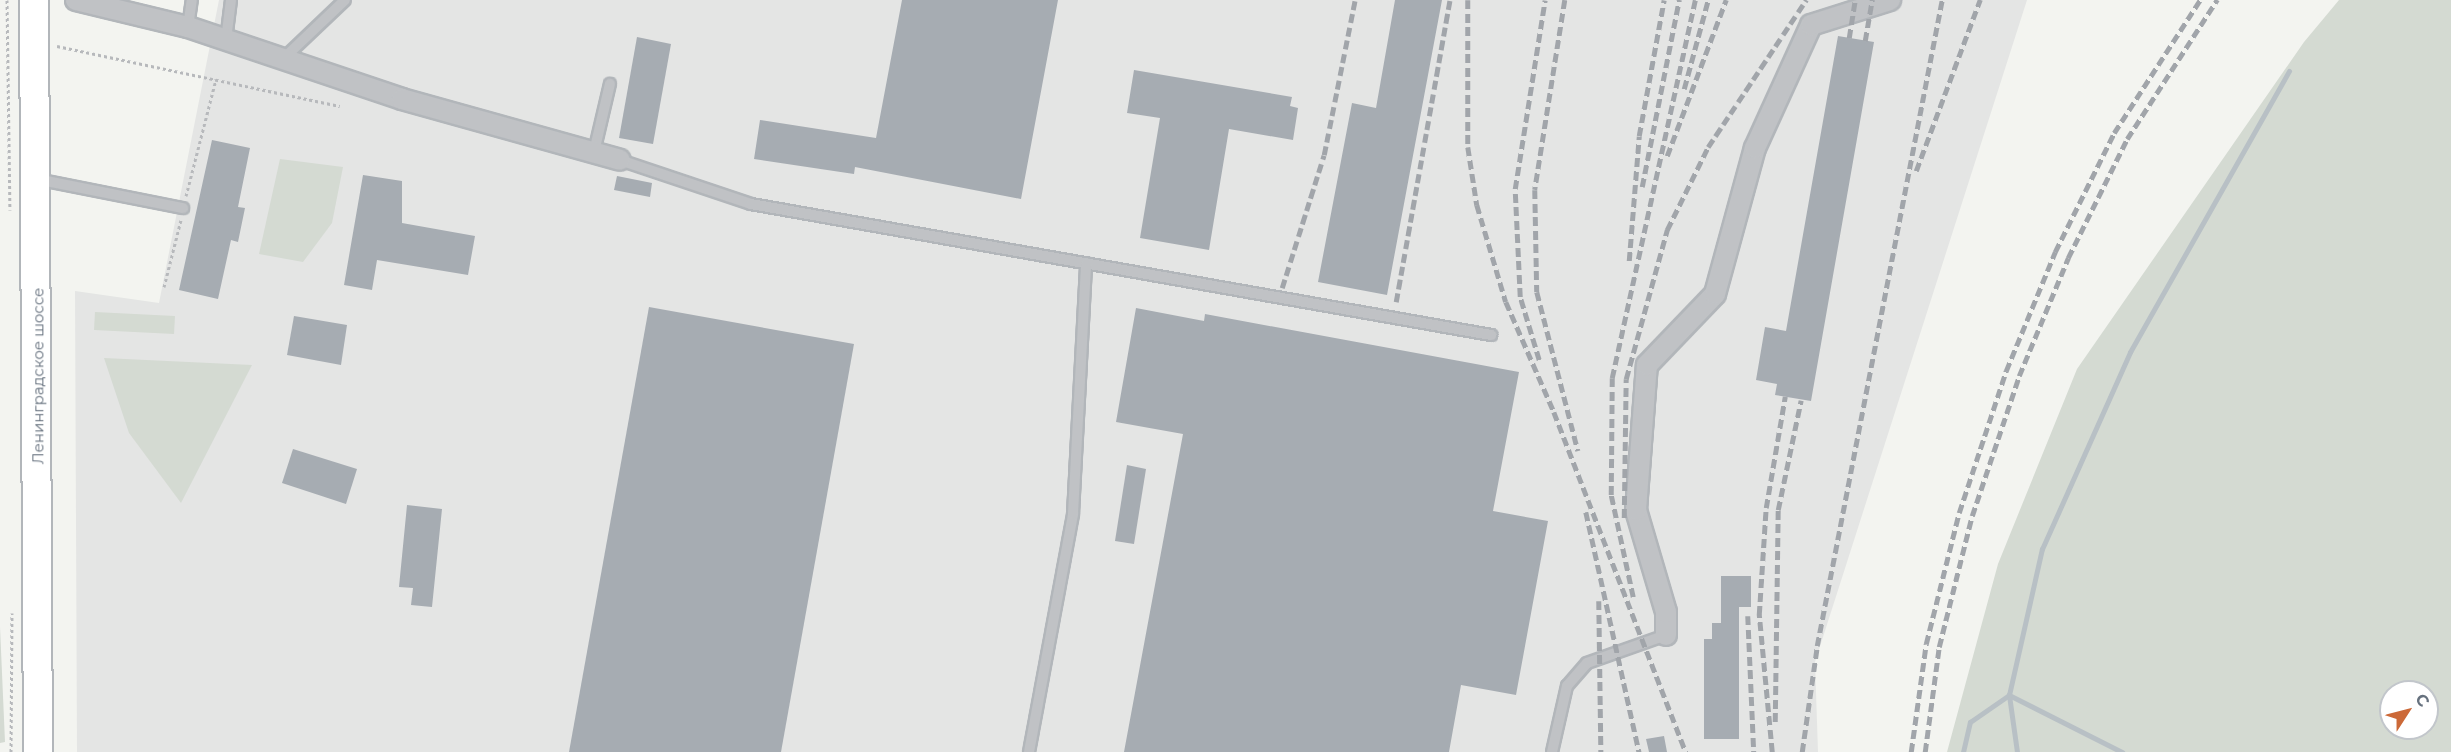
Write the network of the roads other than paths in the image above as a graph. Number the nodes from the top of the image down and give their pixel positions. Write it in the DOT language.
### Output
graph roads {
  1 [pos="34,0"];
  2 [pos="76,0"];
  3 [pos="192,0"];
  4 [pos="231,0"];
  5 [pos="345,0"];
  6 [pos="1890,0"];
  7 [pos="188,27"];
  8 [pos="226,40"];
  9 [pos="284,58"];
  10 [pos="610,84"];
  11 [pos="594,152"];
  12 [pos="620,160"];
  13 [pos="36,179"];
  14 [pos="183,208"];
  15 [pos="1086,263"];
  16 [pos="1491,335"];
  17 [pos="1666,635"];
  18 [pos="38,752"];
  19 [pos="1029,752"];
  20 [pos="1552,752"];
  1 -- 13 [label="main road, Ленинградское шоссе"];
  2 -- 7 [label="street"];
  3 -- 7 [label="lane"];
  4 -- 8 [label="lane"];
  5 -- 9 [label="lane"];
  6 -- 17 [label="street"];
  7 -- 8 [label="street"];
  8 -- 9 [label="street"];
  9 -- 11 [label="street"];
  10 -- 11 [label="lane"];
  11 -- 12 [label="street"];
  12 -- 15 [label="lane"];
  13 -- 14 [label="lane"];
  13 -- 18 [label="main road, Ленинградское шоссе"];
  15 -- 16 [label="lane"];
  15 -- 19 [label="lane"];
  17 -- 20 [label="lane"];
}
